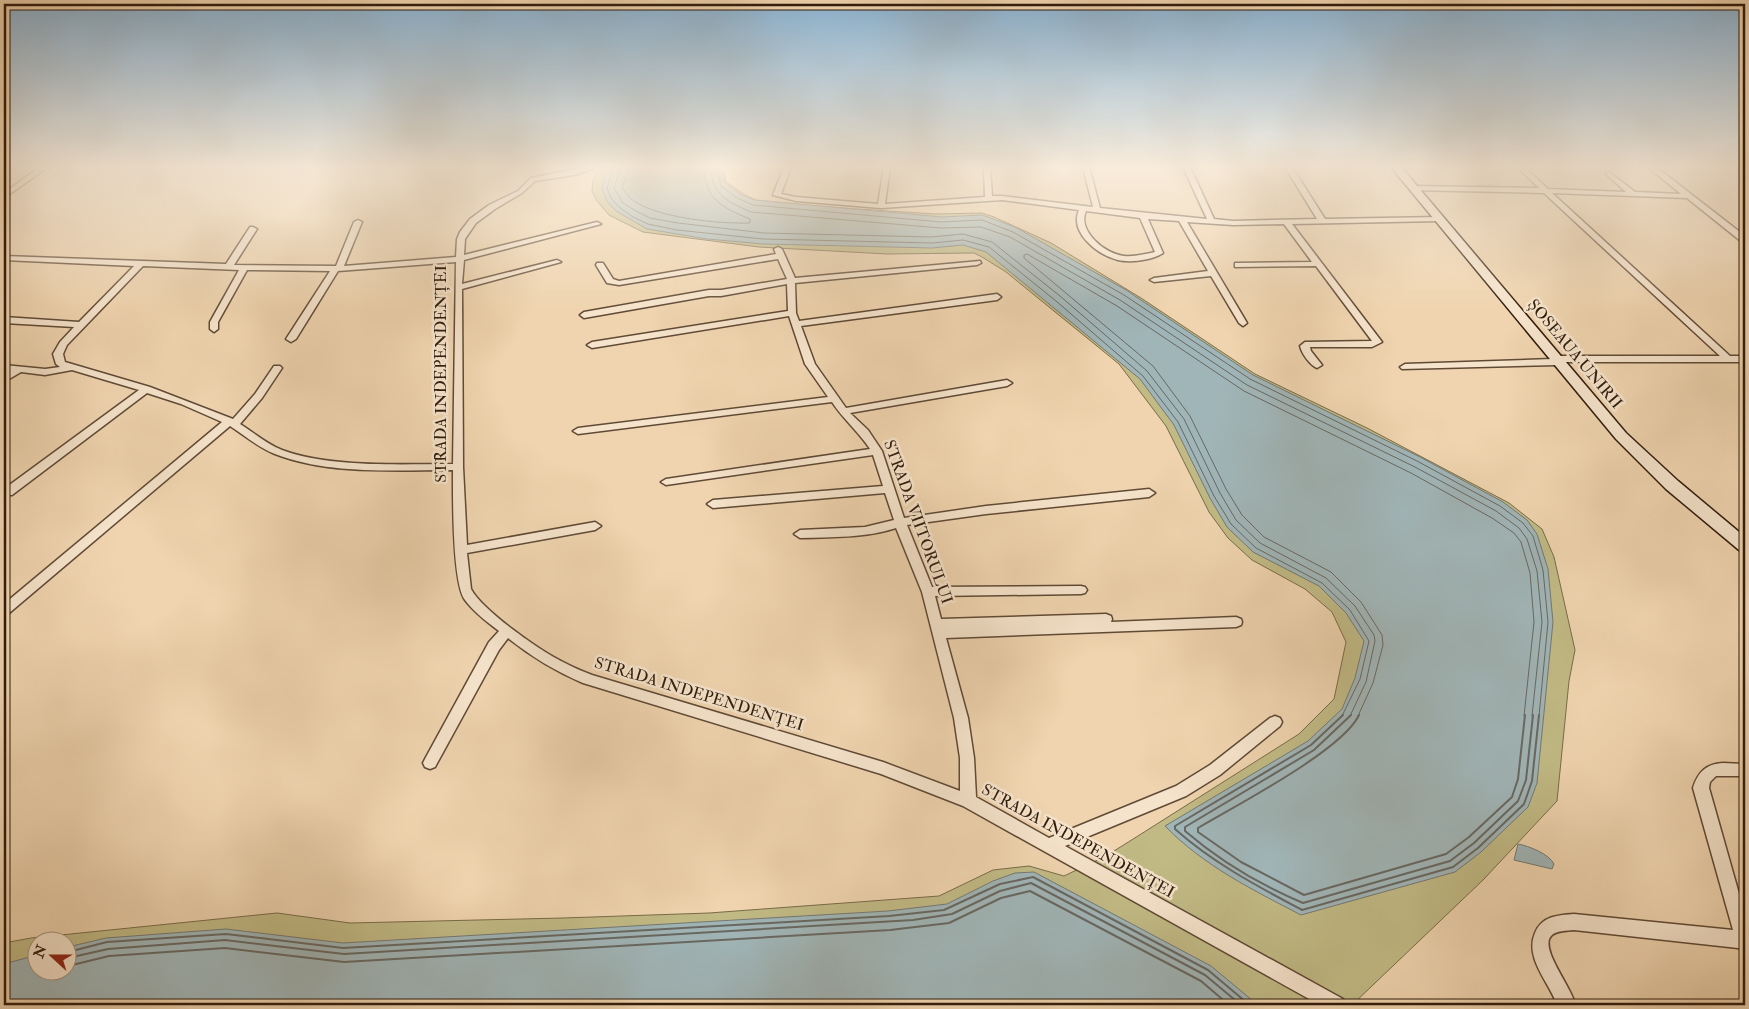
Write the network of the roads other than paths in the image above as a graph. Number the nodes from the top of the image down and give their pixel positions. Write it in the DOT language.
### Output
graph roads {
  1 [pos="483,214"];
  2 [pos="1080,214"];
  3 [pos="1128,214"];
  4 [pos="1208,214"];
  5 [pos="1318,214"];
  6 [pos="1435,214"];
  7 [pos="1570,214"];
  8 [pos="1711,214"];
  9 [pos="1143,216"];
  10 [pos="1439,219"];
  11 [pos="1182,220"];
  12 [pos="358,222"];
  13 [pos="1212,222"];
  14 [pos="1287,222"];
  15 [pos="1323,222"];
  16 [pos="597,224"];
  17 [pos="253,229"];
  18 [pos="1745,240"];
  19 [pos="4,258"];
  20 [pos="459,259"];
  21 [pos="556,262"];
  22 [pos="141,263"];
  23 [pos="977,263"];
  24 [pos="1318,264"];
  25 [pos="600,265"];
  26 [pos="1238,265"];
  27 [pos="228,266"];
  28 [pos="244,267"];
  29 [pos="337,269"];
  30 [pos="1213,273"];
  31 [pos="1154,280"];
  32 [pos="792,282"];
  33 [pos="458,288"];
  34 [pos="997,297"];
  35 [pos="584,315"];
  36 [pos="794,319"];
  37 [pos="4,320"];
  38 [pos="1243,323"];
  39 [pos="81,325"];
  40 [pos="214,329"];
  41 [pos="291,339"];
  42 [pos="592,345"];
  43 [pos="1728,359"];
  44 [pos="1745,359"];
  45 [pos="1557,360"];
  46 [pos="1317,365"];
  47 [pos="1406,367"];
  48 [pos="4,368"];
  49 [pos="69,368"];
  50 [pos="277,368"];
  51 [pos="20,369"];
  52 [pos="4,379"];
  53 [pos="1007,384"];
  54 [pos="148,390"];
  55 [pos="834,399"];
  56 [pos="843,411"];
  57 [pos="231,423"];
  58 [pos="578,431"];
  59 [pos="877,451"];
  60 [pos="458,467"];
  61 [pos="666,482"];
  62 [pos="890,489"];
  63 [pos="8,492"];
  64 [pos="1149,493"];
  65 [pos="713,504"];
  66 [pos="900,522"];
  67 [pos="594,526"];
  68 [pos="800,534"];
  69 [pos="1745,546"];
  70 [pos="461,550"];
  71 [pos="1081,590"];
  72 [pos="928,592"];
  73 [pos="4,611"];
  74 [pos="1152,618"];
  75 [pos="1236,622"];
  76 [pos="939,629"];
  77 [pos="507,631"];
  78 [pos="1275,722"];
  79 [pos="430,763"];
  80 [pos="1745,770"];
  81 [pos="968,801"];
  82 [pos="1049,844"];
  83 [pos="1745,942"];
  84 [pos="1324,1002"];
  85 [pos="1566,1005"];
  1 -- 20 [label="street, STRADA INDEPENDENȚEI"];
  2 -- 9 [label="street"];
  3 -- 9 [label="street"];
  4 -- 13 [label="street"];
  5 -- 15 [label="street"];
  6 -- 10 [label="main road, ȘOSEAUA UNIRII"];
  7 -- 43 [label="street"];
  8 -- 18 [label="street"];
  9 -- 11 [label="street"];
  10 -- 15 [label="street"];
  10 -- 45 [label="main road, ȘOSEAUA UNIRII"];
  11 -- 13 [label="street"];
  11 -- 30 [label="street"];
  12 -- 29 [label="street"];
  13 -- 14 [label="street"];
  14 -- 15 [label="street"];
  14 -- 24 [label="street"];
  16 -- 20 [label="street"];
  17 -- 27 [label="street"];
  19 -- 22 [label="street"];
  20 -- 29 [label="street"];
  20 -- 33 [label="street, STRADA INDEPENDENȚEI"];
  21 -- 33 [label="street"];
  22 -- 27 [label="street"];
  22 -- 39 [label="street"];
  23 -- 32 [label="street"];
  24 -- 26 [label="street"];
  24 -- 46 [label="street"];
  25 -- 32 [label="street, STRADA VIITORULUI"];
  27 -- 28 [label="street"];
  28 -- 29 [label="street"];
  28 -- 40 [label="street"];
  29 -- 41 [label="street"];
  30 -- 31 [label="street"];
  30 -- 38 [label="street"];
  32 -- 35 [label="street"];
  32 -- 36 [label="street, STRADA VIITORULUI"];
  33 -- 60 [label="street, STRADA INDEPENDENȚEI"];
  34 -- 36 [label="street"];
  36 -- 42 [label="street"];
  36 -- 55 [label="street, STRADA VIITORULUI"];
  37 -- 39 [label="street"];
  39 -- 49 [label="street"];
  43 -- 44 [label="street"];
  43 -- 45 [label="street"];
  45 -- 47 [label="street"];
  45 -- 69 [label="main road, ȘOSEAUA UNIRII"];
  48 -- 51 [label="street"];
  49 -- 51 [label="street"];
  49 -- 54 [label="street"];
  50 -- 57 [label="street"];
  51 -- 52 [label="street"];
  53 -- 56 [label="street"];
  54 -- 57 [label="street"];
  54 -- 63 [label="street"];
  55 -- 56 [label="street, STRADA VIITORULUI"];
  55 -- 58 [label="street"];
  56 -- 59 [label="street, STRADA VIITORULUI"];
  57 -- 60 [label="street"];
  57 -- 73 [label="street"];
  59 -- 61 [label="street"];
  59 -- 62 [label="street, STRADA VIITORULUI"];
  60 -- 70 [label="street, STRADA INDEPENDENȚEI"];
  62 -- 65 [label="street"];
  62 -- 66 [label="street, STRADA VIITORULUI"];
  64 -- 66 [label="street"];
  66 -- 68 [label="street"];
  66 -- 72 [label="street, STRADA VIITORULUI"];
  67 -- 70 [label="street"];
  70 -- 77 [label="street, STRADA INDEPENDENȚEI"];
  71 -- 72 [label="street"];
  72 -- 76 [label="street, STRADA VIITORULUI"];
  74 -- 76 [label="street"];
  75 -- 76 [label="street"];
  76 -- 81 [label="street, STRADA VIITORULUI"];
  77 -- 79 [label="street"];
  77 -- 81 [label="street, STRADA INDEPENDENȚEI"];
  78 -- 82 [label="street"];
  80 -- 83 [label="street"];
  81 -- 82 [label="street, STRADA INDEPENDENȚEI"];
  82 -- 84 [label="street, STRADA INDEPENDENȚEI"];
  83 -- 85 [label="street"];
}
